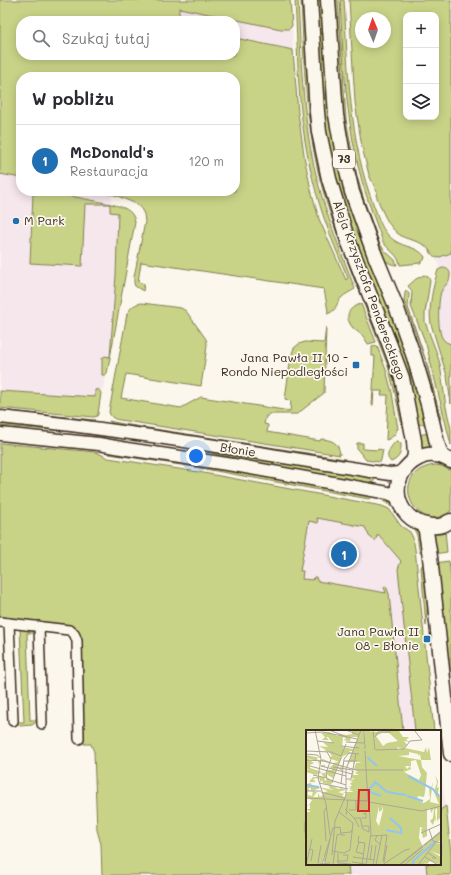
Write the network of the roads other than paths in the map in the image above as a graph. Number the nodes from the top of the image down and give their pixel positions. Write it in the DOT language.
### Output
graph roads {
  1 [pos="310,0"];
  2 [pos="328,0"];
  3 [pos="0,417"];
  4 [pos="0,434"];
  5 [pos="446,458"];
  6 [pos="408,465"];
  7 [pos="398,499"];
  8 [pos="451,521"];
  9 [pos="425,525"];
  10 [pos="5,622"];
  11 [pos="40,626"];
  12 [pos="13,721"];
  13 [pos="42,724"];
  14 [pos="80,739"];
  15 [pos="451,754"];
  1 -- 6 [label="main road, Aleja Krzysztofa Pendereckiego / 73"];
  2 -- 5 [label="main road, Aleja Krzysztofa Pendereckiego / 73"];
  3 -- 6 [label="main road, Błonie"];
  4 -- 7 [label="main road, Błonie"];
  5 -- 6 [label="main road, 73"];
  6 -- 7 [label="main road, 73"];
  7 -- 9 [label="main road"];
  8 -- 9 [label="main road"];
  9 -- 15 [label="main road"];
  10 -- 11 [label="street"];
  10 -- 12 [label="street"];
  11 -- 13 [label="street"];
  11 -- 14 [label="street"];
}
